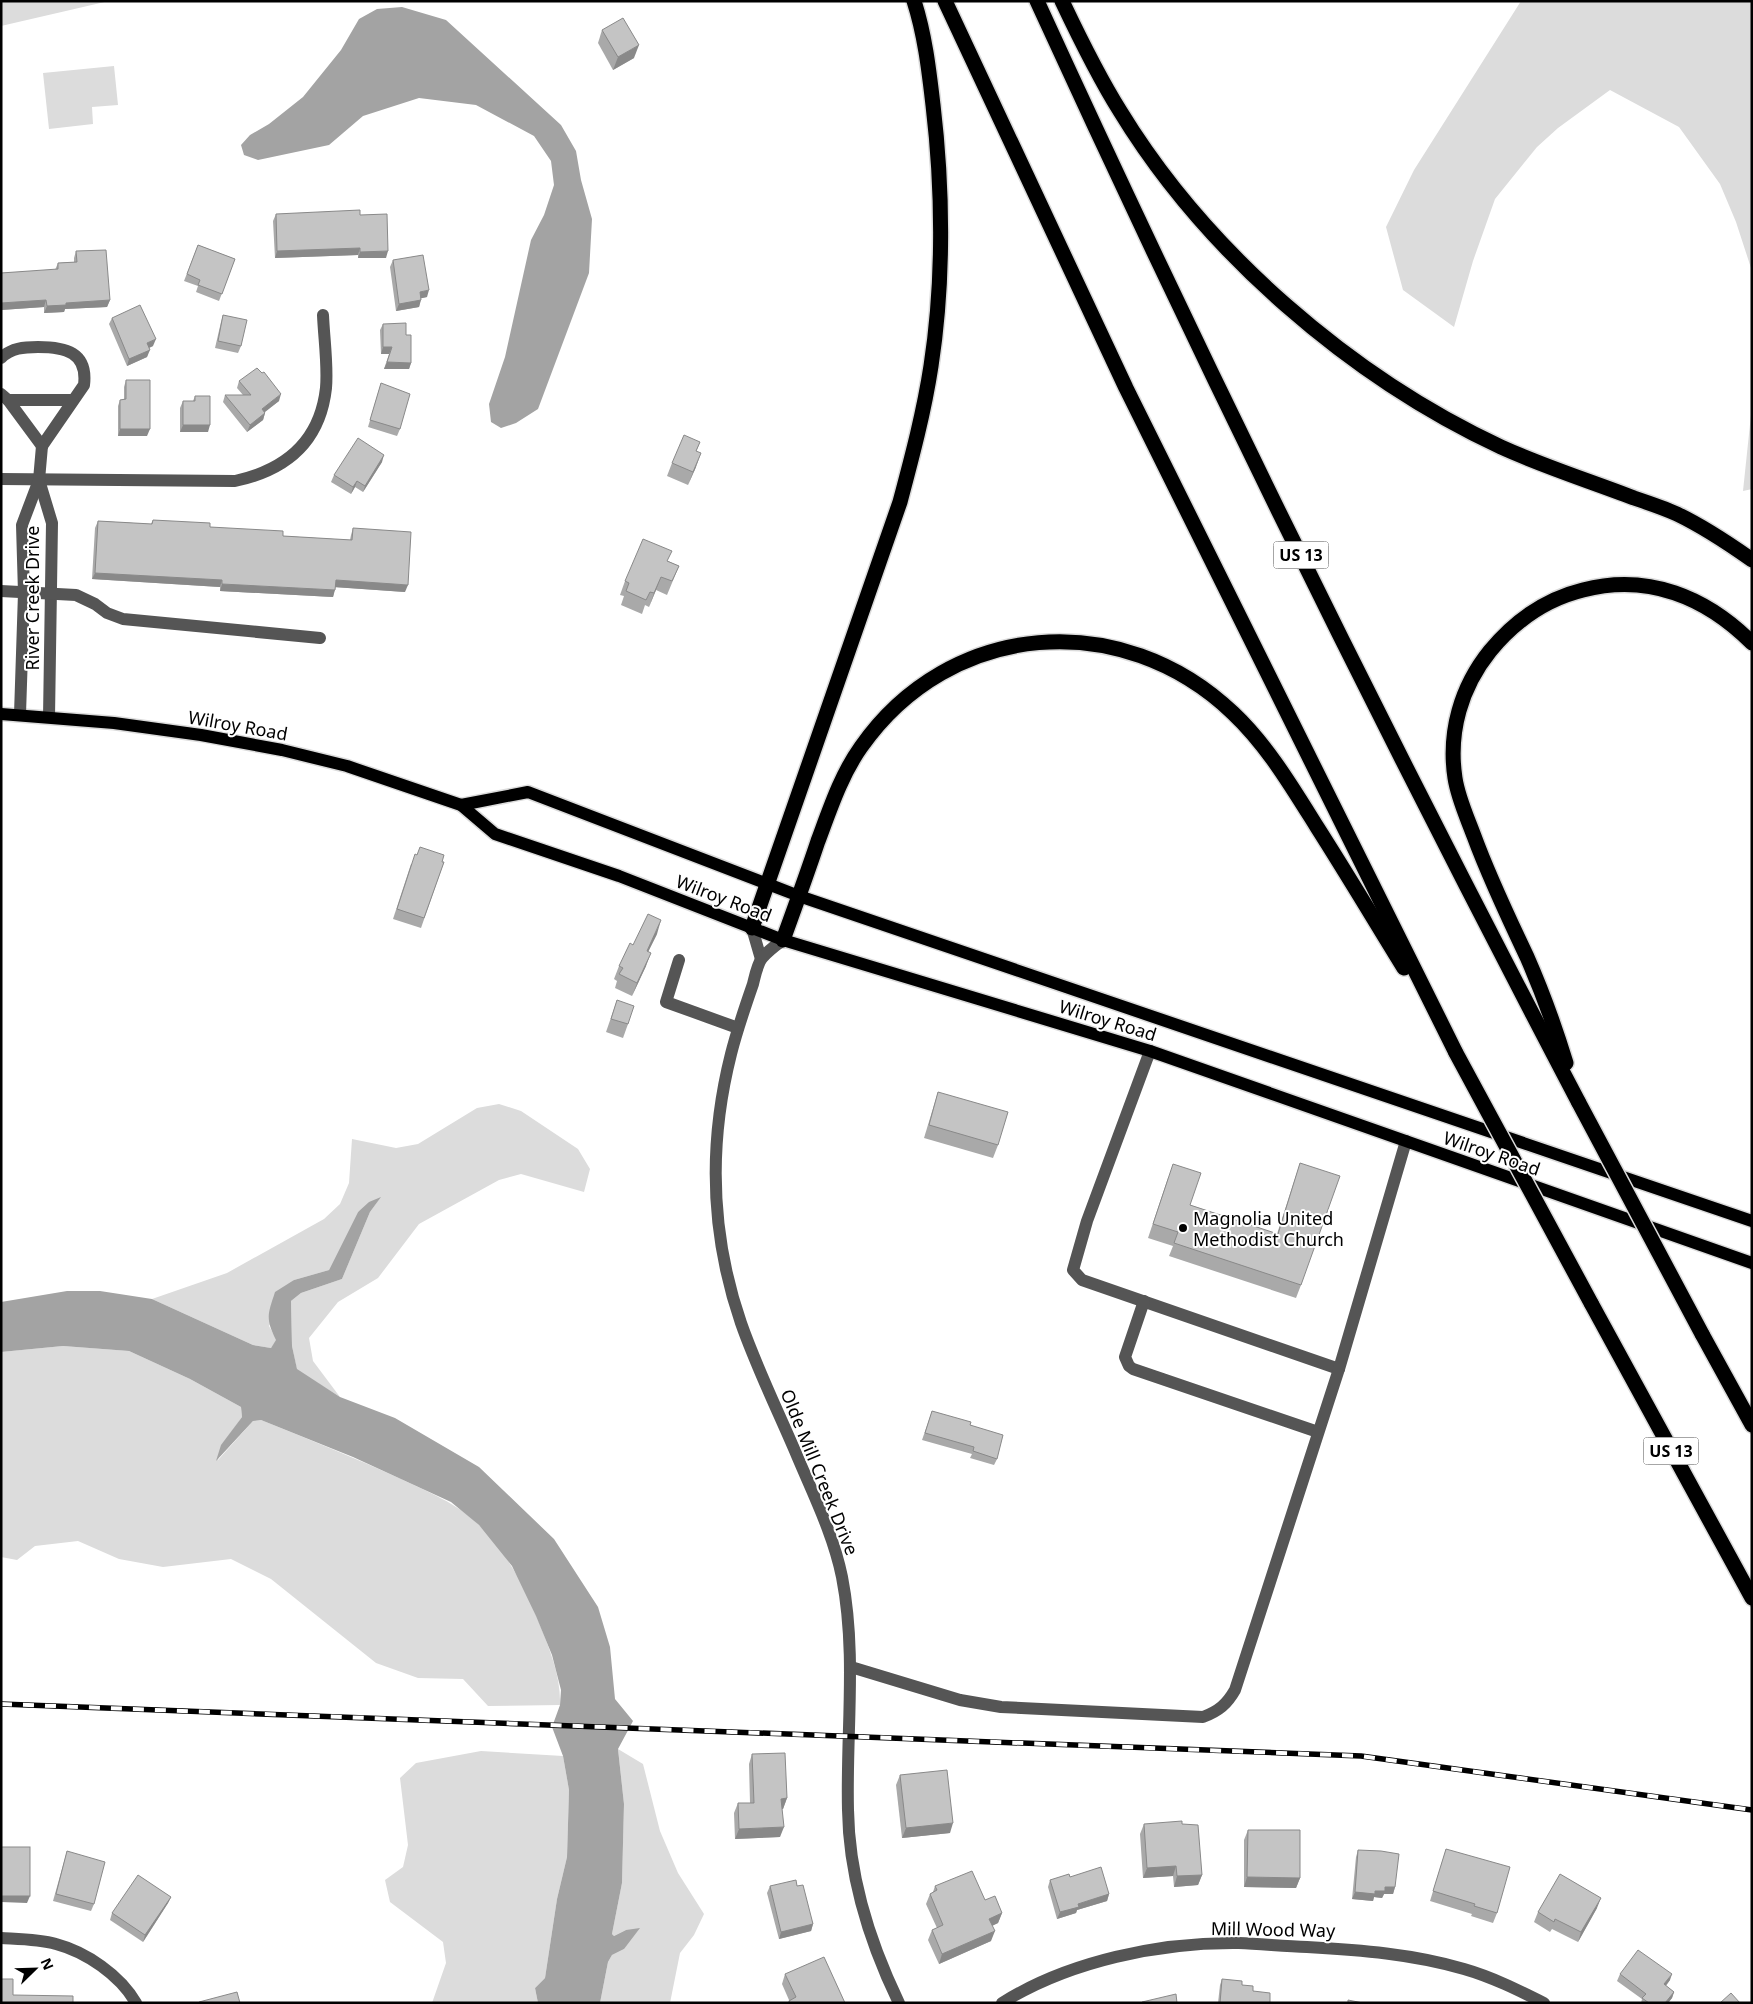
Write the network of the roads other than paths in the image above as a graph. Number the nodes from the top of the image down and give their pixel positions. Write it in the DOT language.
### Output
graph roads {
  1 [pos="914,1"];
  2 [pos="945,1"];
  3 [pos="1037,1"];
  4 [pos="1062,1"];
  5 [pos="323,315"];
  6 [pos="1,358"];
  7 [pos="5,397"];
  8 [pos="73,400"];
  9 [pos="42,446"];
  10 [pos="1,479"];
  11 [pos="39,480"];
  12 [pos="1752,560"];
  13 [pos="1,591"];
  14 [pos="24,593"];
  15 [pos="51,593"];
  16 [pos="320,638"];
  17 [pos="1752,642"];
  18 [pos="1,714"];
  19 [pos="20,714"];
  20 [pos="49,717"];
  21 [pos="461,804"];
  22 [pos="768,883"];
  23 [pos="799,896"];
  24 [pos="752,928"];
  25 [pos="783,940"];
  26 [pos="761,959"];
  27 [pos="679,960"];
  28 [pos="738,1028"];
  29 [pos="1150,1051"];
  30 [pos="1456,1053"];
  31 [pos="1579,1103"];
  32 [pos="1406,1141"];
  33 [pos="1752,1221"];
  34 [pos="1752,1262"];
  35 [pos="1144,1301"];
  36 [pos="1339,1369"];
  37 [pos="1752,1425"];
  38 [pos="1318,1432"];
  39 [pos="1752,1598"];
  40 [pos="851,1667"];
  41 [pos="1,1938"];
  42 [pos="136,2003"];
  43 [pos="899,2003"];
  44 [pos="1002,2003"];
  45 [pos="1544,2003"];
  1 -- 22 [label="highway"];
  2 -- 30 [label="highway, US 13"];
  3 -- 31 [label="highway, US 13"];
  4 -- 12 [label="highway"];
  5 -- 11 [label="street"];
  6 -- 8 [label="street"];
  7 -- 8 [label="street"];
  7 -- 9 [label="street"];
  8 -- 9 [label="street"];
  9 -- 11 [label="street, River Creek Drive"];
  10 -- 11 [label="street"];
  11 -- 14 [label="street, River Creek Drive"];
  11 -- 15 [label="street, River Creek Drive"];
  13 -- 14 [label="street"];
  14 -- 15 [label="street"];
  14 -- 19 [label="street, River Creek Drive"];
  15 -- 16 [label="street"];
  15 -- 20 [label="street, River Creek Drive"];
  17 -- 31 [label="highway"];
  18 -- 19 [label="main road, Wilroy Road"];
  19 -- 20 [label="main road, Wilroy Road"];
  20 -- 21 [label="main road, Wilroy Road"];
  21 -- 22 [label="main road, Wilroy Road"];
  21 -- 24 [label="main road, Wilroy Road"];
  22 -- 23 [label="main road, Wilroy Road"];
  22 -- 24 [label="highway"];
  23 -- 25 [label="highway"];
  23 -- 30 [label="highway"];
  23 -- 33 [label="main road, Wilroy Road"];
  24 -- 25 [label="main road, Wilroy Road"];
  24 -- 26 [label="street"];
  25 -- 26 [label="street"];
  25 -- 29 [label="main road, Wilroy Road"];
  26 -- 28 [label="street, Olde Mill Creek Drive"];
  27 -- 28 [label="street"];
  28 -- 40 [label="street, Olde Mill Creek Drive"];
  29 -- 32 [label="main road, Wilroy Road"];
  29 -- 35 [label="street"];
  30 -- 39 [label="highway, US 13, bridge"];
  31 -- 37 [label="highway, US 13, bridge"];
  32 -- 34 [label="main road, Wilroy Road"];
  32 -- 36 [label="street"];
  35 -- 36 [label="street"];
  35 -- 38 [label="street"];
  36 -- 38 [label="street"];
  38 -- 40 [label="street"];
  40 -- 43 [label="street, Olde Mill Creek Drive"];
  41 -- 42 [label="street"];
  44 -- 45 [label="street, Mill Wood Way"];
}
